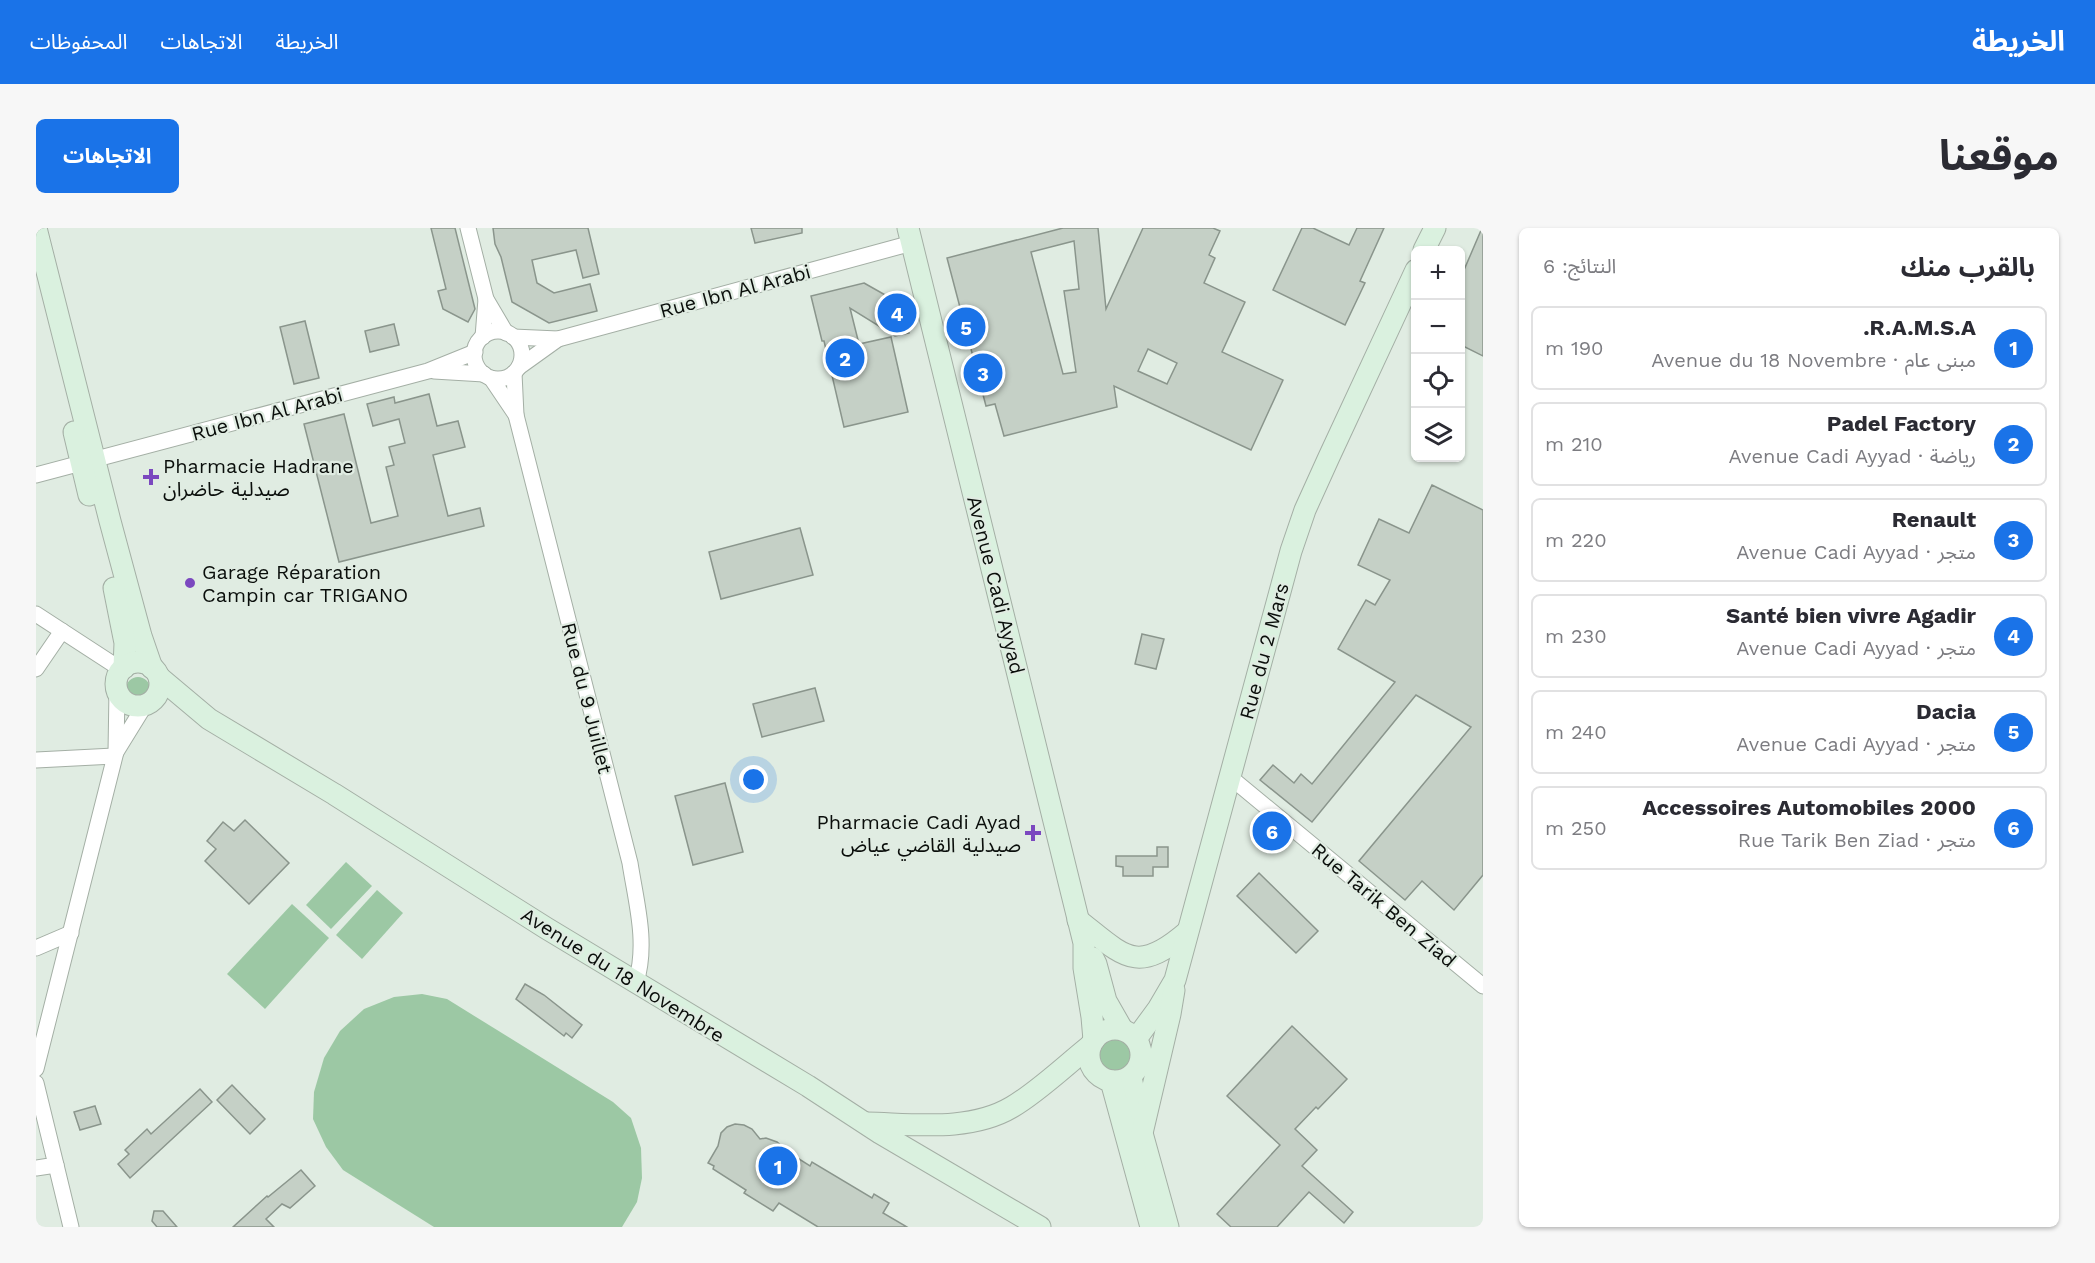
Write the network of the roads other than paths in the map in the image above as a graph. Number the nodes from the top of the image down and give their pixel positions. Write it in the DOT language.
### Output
graph roads {
  1 [pos="36,228"];
  2 [pos="468,228"];
  3 [pos="1435,228"];
  4 [pos="910,235"];
  5 [pos="1426,246"];
  6 [pos="1411,281"];
  7 [pos="36,288"];
  8 [pos="486,299"];
  9 [pos="510,335"];
  10 [pos="483,338"];
  11 [pos="558,339"];
  12 [pos="475,352"];
  13 [pos="517,370"];
  14 [pos="428,371"];
  15 [pos="487,376"];
  16 [pos="516,415"];
  17 [pos="88,462"];
  18 [pos="36,475"];
  19 [pos="36,614"];
  20 [pos="62,631"];
  21 [pos="36,669"];
  22 [pos="156,673"];
  23 [pos="121,676"];
  24 [pos="148,704"];
  25 [pos="209,719"];
  26 [pos="115,754"];
  27 [pos="36,760"];
  28 [pos="1230,777"];
  29 [pos="1078,920"];
  30 [pos="1187,932"];
  31 [pos="71,933"];
  32 [pos="1084,943"];
  33 [pos="36,948"];
  34 [pos="1175,980"];
  35 [pos="636,982"];
  36 [pos="1483,986"];
  37 [pos="1129,1034"];
  38 [pos="1092,1042"];
  39 [pos="36,1069"];
  40 [pos="1121,1079"];
  41 [pos="36,1083"];
  42 [pos="867,1123"];
  43 [pos="1142,1133"];
  44 [pos="56,1165"];
  45 [pos="36,1168"];
  46 [pos="71,1227"];
  47 [pos="1040,1227"];
  48 [pos="1151,1227"];
  49 [pos="1168,1227"];
  1 -- 17 [label="street"];
  2 -- 8 [label="street"];
  3 -- 5 [label="street"];
  4 -- 11 [label="street, Rue Ibn Al Arabi"];
  4 -- 29 [label="street, Avenue Cadi Ayyad"];
  6 -- 28 [label="street, Rue du 2 Mars"];
  7 -- 17 [label="street"];
  8 -- 9 [label="street"];
  8 -- 10 [label="street"];
  9 -- 10 [label="street"];
  9 -- 11 [label="street, Rue Ibn Al Arabi"];
  9 -- 13 [label="street"];
  10 -- 12 [label="street"];
  11 -- 13 [label="street, Rue Ibn Al Arabi"];
  12 -- 14 [label="street, Rue Ibn Al Arabi"];
  12 -- 15 [label="street"];
  13 -- 15 [label="street"];
  13 -- 16 [label="street, Rue du 9 Juillet"];
  14 -- 15 [label="street, Rue Ibn Al Arabi"];
  14 -- 17 [label="street, Rue Ibn Al Arabi"];
  15 -- 16 [label="street, Rue du 9 Juillet"];
  16 -- 35 [label="street, Rue du 9 Juillet"];
  17 -- 18 [label="street, Rue Ibn Al Arabi"];
  17 -- 22 [label="street"];
  17 -- 23 [label="street"];
  19 -- 20 [label="street"];
  20 -- 21 [label="street"];
  20 -- 23 [label="street"];
  22 -- 23 [label="street"];
  22 -- 24 [label="street"];
  22 -- 25 [label="street, Avenue du 18 Novembre"];
  23 -- 24 [label="street"];
  23 -- 26 [label="street"];
  24 -- 25 [label="street, Avenue du 18 Novembre"];
  24 -- 26 [label="street"];
  25 -- 35 [label="street, Avenue du 18 Novembre"];
  26 -- 27 [label="street"];
  26 -- 31 [label="street"];
  28 -- 30 [label="street, Rue du 2 Mars"];
  28 -- 36 [label="street, Rue Tarik Ben Ziad"];
  29 -- 30 [label="street"];
  29 -- 32 [label="street, Avenue Cadi Ayyad"];
  30 -- 34 [label="street, Rue du 2 Mars"];
  31 -- 33 [label="street"];
  31 -- 39 [label="street"];
  32 -- 37 [label="street, Avenue Cadi Ayyad"];
  32 -- 38 [label="street, Avenue Cadi Ayyad"];
  34 -- 37 [label="street, Rue du 2 Mars"];
  34 -- 43 [label="street"];
  35 -- 42 [label="street, Avenue du 18 Novembre"];
  37 -- 38 [label="street"];
  37 -- 40 [label="street"];
  38 -- 40 [label="street"];
  38 -- 42 [label="street"];
  40 -- 43 [label="street"];
  40 -- 48 [label="street"];
  41 -- 44 [label="street"];
  42 -- 47 [label="street, Avenue du 18 Novembre"];
  43 -- 49 [label="street"];
  44 -- 45 [label="street"];
  44 -- 46 [label="street"];
}
